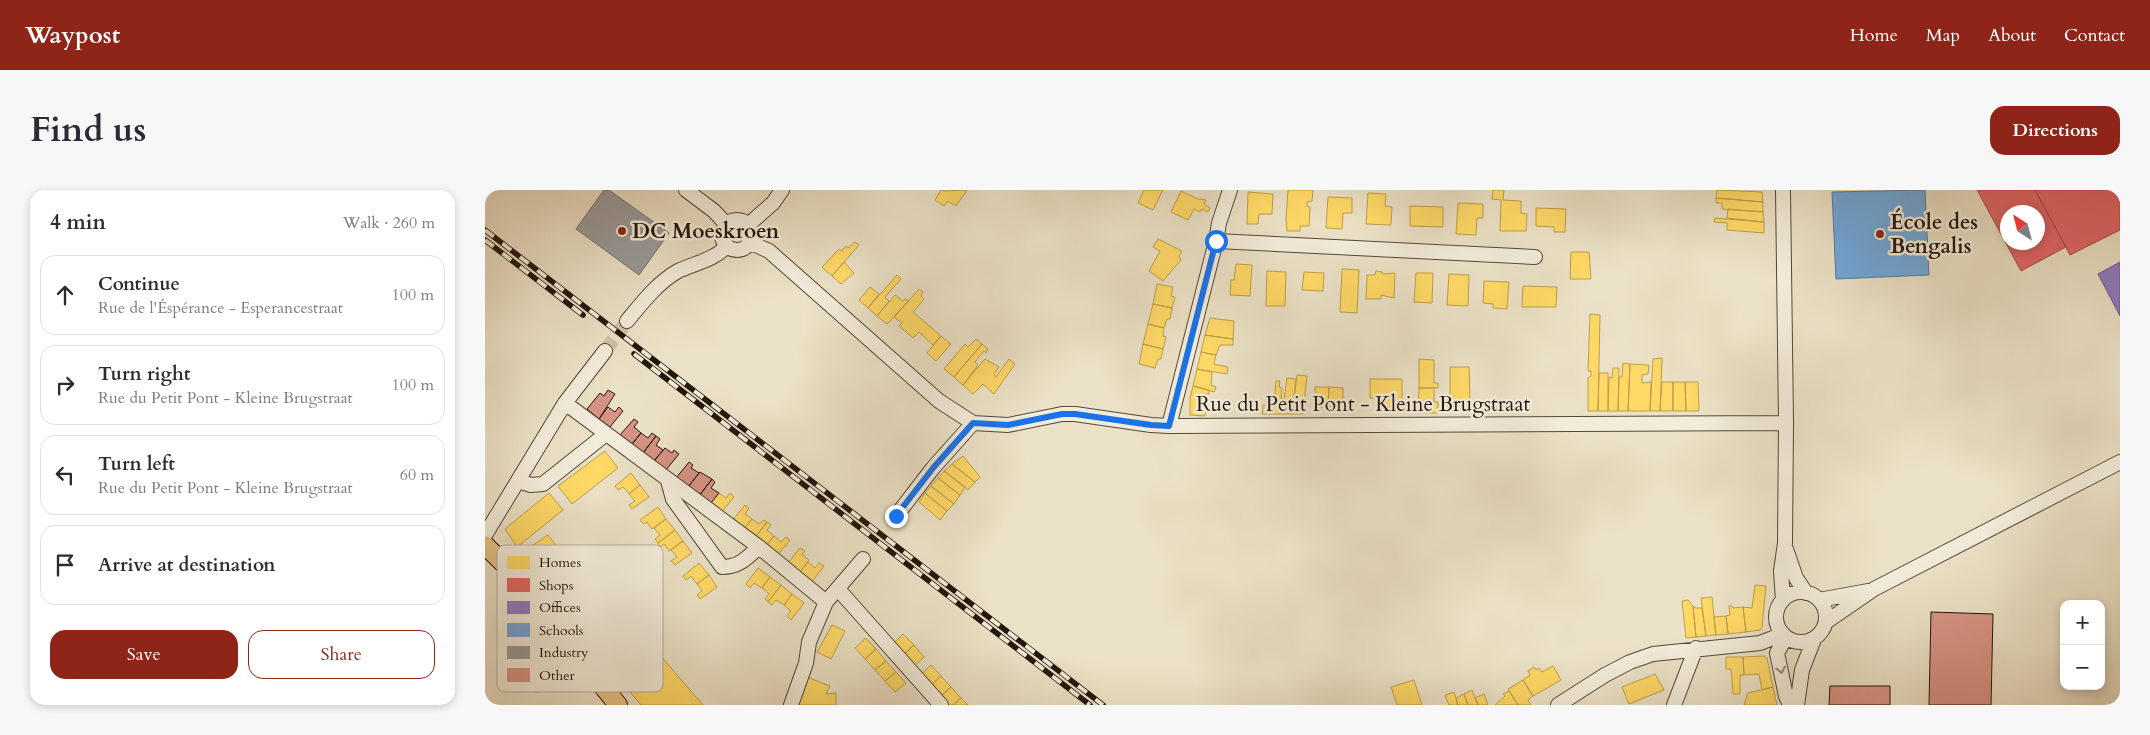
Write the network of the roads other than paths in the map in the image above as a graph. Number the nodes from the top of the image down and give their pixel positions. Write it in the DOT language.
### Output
graph roads {
  1 [pos="686,190"];
  2 [pos="781,190"];
  3 [pos="1230,190"];
  4 [pos="1783,190"];
  5 [pos="726,224"];
  6 [pos="748,225"];
  7 [pos="1216,241"];
  8 [pos="749,242"];
  9 [pos="727,246"];
  10 [pos="1535,257"];
  11 [pos="627,321"];
  12 [pos="605,351"];
  13 [pos="565,403"];
  14 [pos="973,423"];
  15 [pos="1786,423"];
  16 [pos="1169,426"];
  17 [pos="606,434"];
  18 [pos="2120,462"];
  19 [pos="668,480"];
  20 [pos="518,481"];
  21 [pos="896,516"];
  22 [pos="485,534"];
  23 [pos="1785,543"];
  24 [pos="485,545"];
  25 [pos="759,547"];
  26 [pos="497,557"];
  27 [pos="863,559"];
  28 [pos="838,589"];
  29 [pos="1874,589"];
  30 [pos="1806,593"];
  31 [pos="1783,600"];
  32 [pos="1819,600"];
  33 [pos="826,602"];
  34 [pos="1826,622"];
  35 [pos="1784,636"];
  36 [pos="1814,639"];
  37 [pos="1696,648"];
  38 [pos="604,692"];
  39 [pos="613,703"];
  40 [pos="791,705"];
  41 [pos="941,705"];
  42 [pos="1558,705"];
  43 [pos="1674,705"];
  44 [pos="1790,705"];
  45 [pos="1797,705"];
  1 -- 5 [label="street"];
  2 -- 6 [label="street"];
  3 -- 7 [label="street"];
  4 -- 15 [label="street"];
  5 -- 6 [label="street"];
  5 -- 9 [label="street"];
  6 -- 8 [label="street"];
  7 -- 10 [label="street"];
  7 -- 16 [label="street"];
  8 -- 9 [label="street"];
  8 -- 14 [label="street"];
  9 -- 11 [label="street"];
  12 -- 13 [label="street"];
  13 -- 17 [label="street"];
  13 -- 20 [label="street"];
  14 -- 16 [label="street, Rue du Petit Pont - Kleine Brugstraat"];
  14 -- 21 [label="street"];
  15 -- 16 [label="street, Rue du Petit Pont - Kleine Brugstraat"];
  15 -- 23 [label="street"];
  17 -- 19 [label="street"];
  17 -- 20 [label="street"];
  18 -- 29 [label="street"];
  19 -- 25 [label="street"];
  19 -- 25 [label="street"];
  20 -- 22 [label="street"];
  23 -- 30 [label="street"];
  23 -- 31 [label="street"];
  24 -- 26 [label="main road"];
  25 -- 33 [label="street"];
  27 -- 28 [label="street"];
  28 -- 33 [label="street"];
  28 -- 41 [label="street"];
  29 -- 32 [label="street"];
  29 -- 34 [label="street"];
  30 -- 31 [label="street"];
  30 -- 32 [label="street"];
  31 -- 35 [label="street"];
  32 -- 34 [label="street"];
  33 -- 40 [label="street"];
  34 -- 36 [label="street"];
  35 -- 36 [label="street"];
  35 -- 37 [label="street"];
  35 -- 44 [label="street, one-way"];
  36 -- 45 [label="street"];
  37 -- 42 [label="street"];
  37 -- 43 [label="street"];
  38 -- 39 [label="main road"];
}
